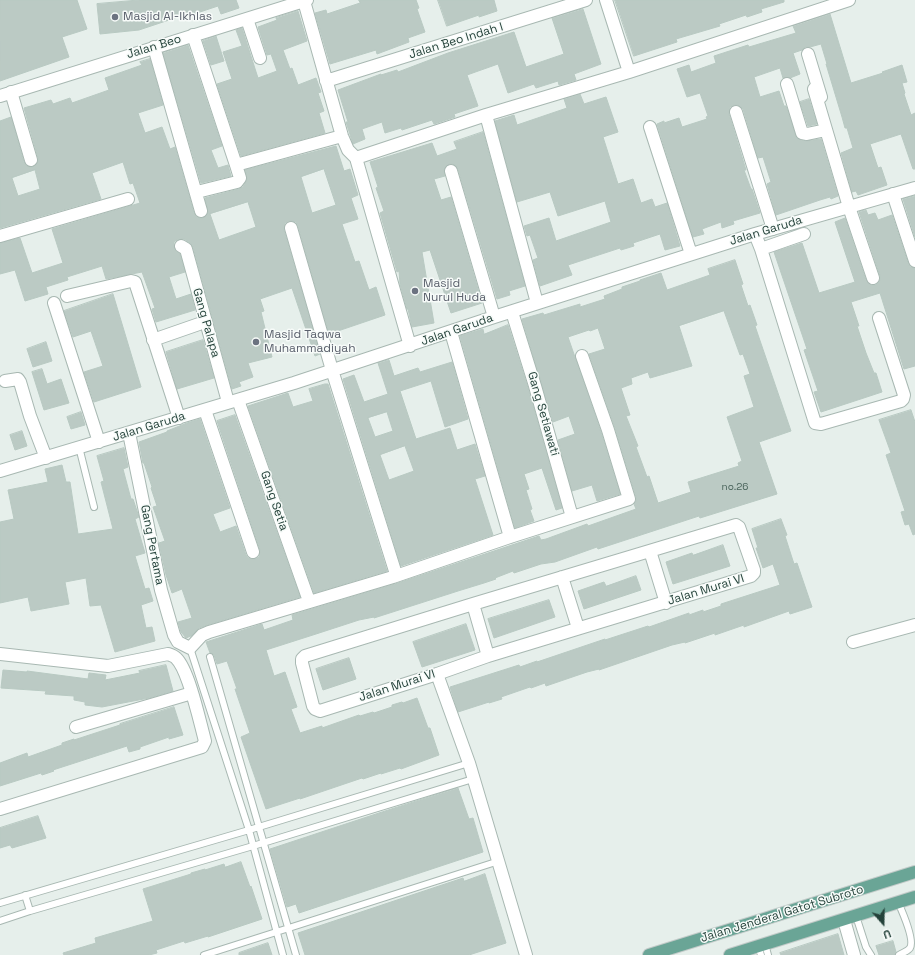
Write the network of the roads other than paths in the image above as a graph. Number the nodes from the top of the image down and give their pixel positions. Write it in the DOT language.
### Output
graph roads {
  1 [pos="586,0"];
  2 [pos="606,0"];
  3 [pos="849,0"];
  4 [pos="306,1"];
  5 [pos="247,19"];
  6 [pos="193,35"];
  7 [pos="154,47"];
  8 [pos="808,54"];
  9 [pos="260,58"];
  10 [pos="629,72"];
  11 [pos="326,81"];
  12 [pos="787,84"];
  13 [pos="814,89"];
  14 [pos="6,94"];
  15 [pos="736,112"];
  16 [pos="486,115"];
  17 [pos="650,127"];
  18 [pos="826,130"];
  19 [pos="342,136"];
  20 [pos="356,158"];
  21 [pos="31,160"];
  22 [pos="236,165"];
  23 [pos="451,171"];
  24 [pos="915,188"];
  25 [pos="197,192"];
  26 [pos="893,194"];
  27 [pos="128,199"];
  28 [pos="853,206"];
  29 [pos="201,211"];
  30 [pos="291,228"];
  31 [pos="773,229"];
  32 [pos="755,234"];
  33 [pos="804,234"];
  34 [pos="0,236"];
  35 [pos="181,246"];
  36 [pos="761,249"];
  37 [pos="691,254"];
  38 [pos="915,260"];
  39 [pos="873,278"];
  40 [pos="67,296"];
  41 [pos="54,303"];
  42 [pos="537,303"];
  43 [pos="512,312"];
  44 [pos="494,317"];
  45 [pos="879,318"];
  46 [pos="199,324"];
  47 [pos="451,332"];
  48 [pos="153,340"];
  49 [pos="410,346"];
  50 [pos="582,356"];
  51 [pos="332,370"];
  52 [pos="5,381"];
  53 [pos="233,401"];
  54 [pos="204,410"];
  55 [pos="179,418"];
  56 [pos="130,433"];
  57 [pos="99,442"];
  58 [pos="79,448"];
  59 [pos="46,458"];
  60 [pos="0,471"];
  61 [pos="94,507"];
  62 [pos="572,517"];
  63 [pos="510,537"];
  64 [pos="650,551"];
  65 [pos="253,552"];
  66 [pos="395,571"];
  67 [pos="562,577"];
  68 [pos="309,602"];
  69 [pos="666,603"];
  70 [pos="473,604"];
  71 [pos="915,625"];
  72 [pos="578,628"];
  73 [pos="853,642"];
  74 [pos="190,648"];
  75 [pos="0,654"];
  76 [pos="488,656"];
  77 [pos="210,658"];
  78 [pos="437,674"];
  79 [pos="192,693"];
  80 [pos="76,727"];
  81 [pos="233,735"];
  82 [pos="221,740"];
  83 [pos="469,762"];
  84 [pos="474,779"];
  85 [pos="0,809"];
  86 [pos="258,827"];
  87 [pos="248,830"];
  88 [pos="263,842"];
  89 [pos="253,846"];
  90 [pos="499,861"];
  91 [pos="915,872"];
  92 [pos="25,895"];
  93 [pos="915,897"];
  94 [pos="898,902"];
  95 [pos="0,903"];
  96 [pos="30,911"];
  97 [pos="856,916"];
  98 [pos="844,920"];
  99 [pos="0,921"];
  100 [pos="288,928"];
  101 [pos="277,931"];
  102 [pos="763,950"];
  103 [pos="204,955"];
  104 [pos="283,955"];
  105 [pos="296,955"];
  106 [pos="526,955"];
  107 [pos="649,955"];
  108 [pos="730,955"];
  109 [pos="854,955"];
  110 [pos="870,955"];
  111 [pos="899,955"];
  1 -- 11 [label="street, Jalan Beo Indah I"];
  2 -- 10 [label="street"];
  3 -- 10 [label="street"];
  4 -- 5 [label="street, Jalan Beo"];
  4 -- 11 [label="street"];
  5 -- 6 [label="street, Jalan Beo"];
  5 -- 9 [label="street"];
  6 -- 7 [label="street, Jalan Beo"];
  6 -- 22 [label="street"];
  7 -- 14 [label="street, Jalan Beo"];
  7 -- 25 [label="street"];
  8 -- 28 [label="street"];
  10 -- 16 [label="street"];
  11 -- 19 [label="street"];
  12 -- 18 [label="street"];
  13 -- 18 [label="street"];
  14 -- 21 [label="street"];
  15 -- 31 [label="street"];
  16 -- 20 [label="street"];
  16 -- 42 [label="street"];
  17 -- 37 [label="street"];
  18 -- 28 [label="street"];
  19 -- 20 [label="street"];
  19 -- 22 [label="street"];
  20 -- 49 [label="street"];
  22 -- 25 [label="street"];
  23 -- 44 [label="street"];
  24 -- 26 [label="street, Jalan Garuda"];
  25 -- 29 [label="street"];
  26 -- 28 [label="street, Jalan Garuda"];
  26 -- 38 [label="street"];
  27 -- 34 [label="street"];
  28 -- 31 [label="street, Jalan Garuda"];
  28 -- 39 [label="street"];
  30 -- 51 [label="street"];
  31 -- 32 [label="street, Jalan Garuda"];
  32 -- 36 [label="street"];
  32 -- 37 [label="street, Jalan Garuda"];
  33 -- 36 [label="street"];
  35 -- 53 [label="street, Gang Palapa"];
  36 -- 45 [label="street"];
  37 -- 42 [label="street, Jalan Garuda"];
  40 -- 48 [label="street"];
  41 -- 57 [label="street"];
  42 -- 43 [label="street, Jalan Garuda"];
  43 -- 44 [label="street, Jalan Garuda"];
  43 -- 62 [label="street, Gang Setiawati"];
  44 -- 47 [label="street, Jalan Garuda"];
  46 -- 48 [label="street"];
  47 -- 49 [label="street, Jalan Garuda"];
  47 -- 63 [label="street"];
  48 -- 55 [label="street"];
  49 -- 51 [label="street, Jalan Garuda"];
  50 -- 62 [label="street"];
  51 -- 53 [label="street, Jalan Garuda"];
  51 -- 66 [label="street"];
  52 -- 59 [label="street"];
  53 -- 54 [label="street, Jalan Garuda"];
  53 -- 68 [label="street, Gang Setia"];
  54 -- 55 [label="street, Jalan Garuda"];
  54 -- 65 [label="street"];
  55 -- 56 [label="street, Jalan Garuda"];
  56 -- 57 [label="street, Jalan Garuda"];
  56 -- 74 [label="street, Gang Pertama"];
  57 -- 58 [label="street, Jalan Garuda"];
  58 -- 59 [label="street, Jalan Garuda"];
  58 -- 61 [label="lane"];
  59 -- 60 [label="street, Jalan Garuda"];
  62 -- 63 [label="street"];
  63 -- 68 [label="street"];
  64 -- 67 [label="street, Jalan Murai VI"];
  64 -- 69 [label="street"];
  64 -- 69 [label="street, Jalan Murai VI"];
  67 -- 70 [label="street, Jalan Murai VI"];
  67 -- 72 [label="street"];
  68 -- 74 [label="street"];
  69 -- 72 [label="street, Jalan Murai VI"];
  70 -- 76 [label="street"];
  70 -- 78 [label="street, Jalan Murai VI"];
  71 -- 73 [label="street"];
  72 -- 76 [label="street, Jalan Murai VI"];
  74 -- 82 [label="lane"];
  75 -- 79 [label="street"];
  76 -- 78 [label="street, Jalan Murai VI"];
  77 -- 81 [label="lane"];
  78 -- 83 [label="street"];
  79 -- 80 [label="street"];
  79 -- 85 [label="street"];
  81 -- 82 [label="lane"];
  81 -- 86 [label="lane"];
  82 -- 87 [label="lane"];
  83 -- 84 [label="street"];
  83 -- 86 [label="lane"];
  84 -- 88 [label="lane"];
  84 -- 90 [label="street"];
  86 -- 87 [label="lane"];
  86 -- 88 [label="lane"];
  87 -- 89 [label="lane"];
  87 -- 92 [label="lane"];
  88 -- 89 [label="lane"];
  88 -- 100 [label="lane"];
  89 -- 96 [label="lane"];
  89 -- 101 [label="lane"];
  90 -- 100 [label="lane"];
  90 -- 106 [label="street"];
  91 -- 107 [label="main road, Jalan Jenderal Gatot Subroto"];
  92 -- 95 [label="lane"];
  92 -- 96 [label="lane"];
  93 -- 94 [label="main road, Jalan Jenderal Gatot Subroto"];
  94 -- 97 [label="main road, Jalan Jenderal Gatot Subroto"];
  94 -- 111 [label="lane"];
  96 -- 99 [label="lane"];
  97 -- 98 [label="main road, Jalan Jenderal Gatot Subroto"];
  97 -- 110 [label="lane"];
  98 -- 102 [label="main road, Jalan Jenderal Gatot Subroto"];
  98 -- 109 [label="street"];
  100 -- 101 [label="lane"];
  100 -- 105 [label="lane"];
  101 -- 103 [label="lane"];
  101 -- 104 [label="lane"];
  102 -- 108 [label="main road, Jalan Jenderal Gatot Subroto"];
}
